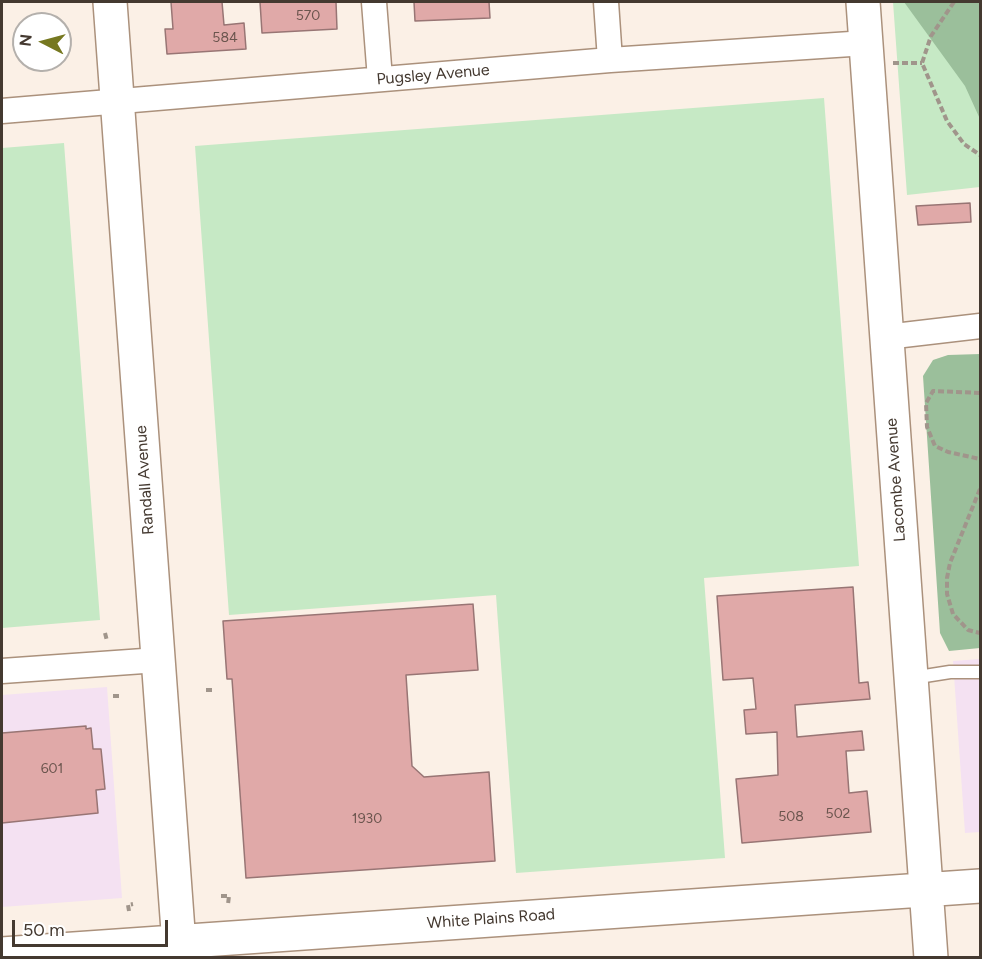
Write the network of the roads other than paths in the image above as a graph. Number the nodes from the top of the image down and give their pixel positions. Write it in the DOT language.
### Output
graph roads {
  1 [pos="110,2"];
  2 [pos="374,2"];
  3 [pos="606,2"];
  4 [pos="863,2"];
  5 [pos="866,43"];
  6 [pos="610,60"];
  7 [pos="380,79"];
  8 [pos="117,102"];
  9 [pos="2,111"];
  10 [pos="981,326"];
  11 [pos="886,337"];
  12 [pos="158,660"];
  13 [pos="2,671"];
  14 [pos="981,672"];
  15 [pos="911,678"];
  16 [pos="981,886"];
  17 [pos="926,889"];
  18 [pos="180,949"];
  19 [pos="2,954"];
  20 [pos="931,957"];
  1 -- 8 [label="main road, Randall Avenue"];
  2 -- 7 [label="street"];
  3 -- 6 [label="street"];
  4 -- 5 [label="main road, Lacombe Avenue"];
  5 -- 6 [label="street, Pugsley Avenue"];
  5 -- 11 [label="main road, Lacombe Avenue"];
  6 -- 7 [label="street, Pugsley Avenue"];
  7 -- 8 [label="street, Pugsley Avenue"];
  8 -- 9 [label="street, Pugsley Avenue"];
  8 -- 12 [label="main road, Randall Avenue"];
  10 -- 11 [label="street"];
  11 -- 15 [label="main road, Lacombe Avenue"];
  12 -- 13 [label="street"];
  12 -- 18 [label="main road, Randall Avenue"];
  14 -- 15 [label="lane"];
  15 -- 17 [label="main road, Lacombe Avenue"];
  16 -- 17 [label="main road, White Plains Road"];
  17 -- 18 [label="main road, White Plains Road"];
  17 -- 20 [label="main road, Lacombe Avenue"];
  18 -- 19 [label="main road, White Plains Road"];
}
